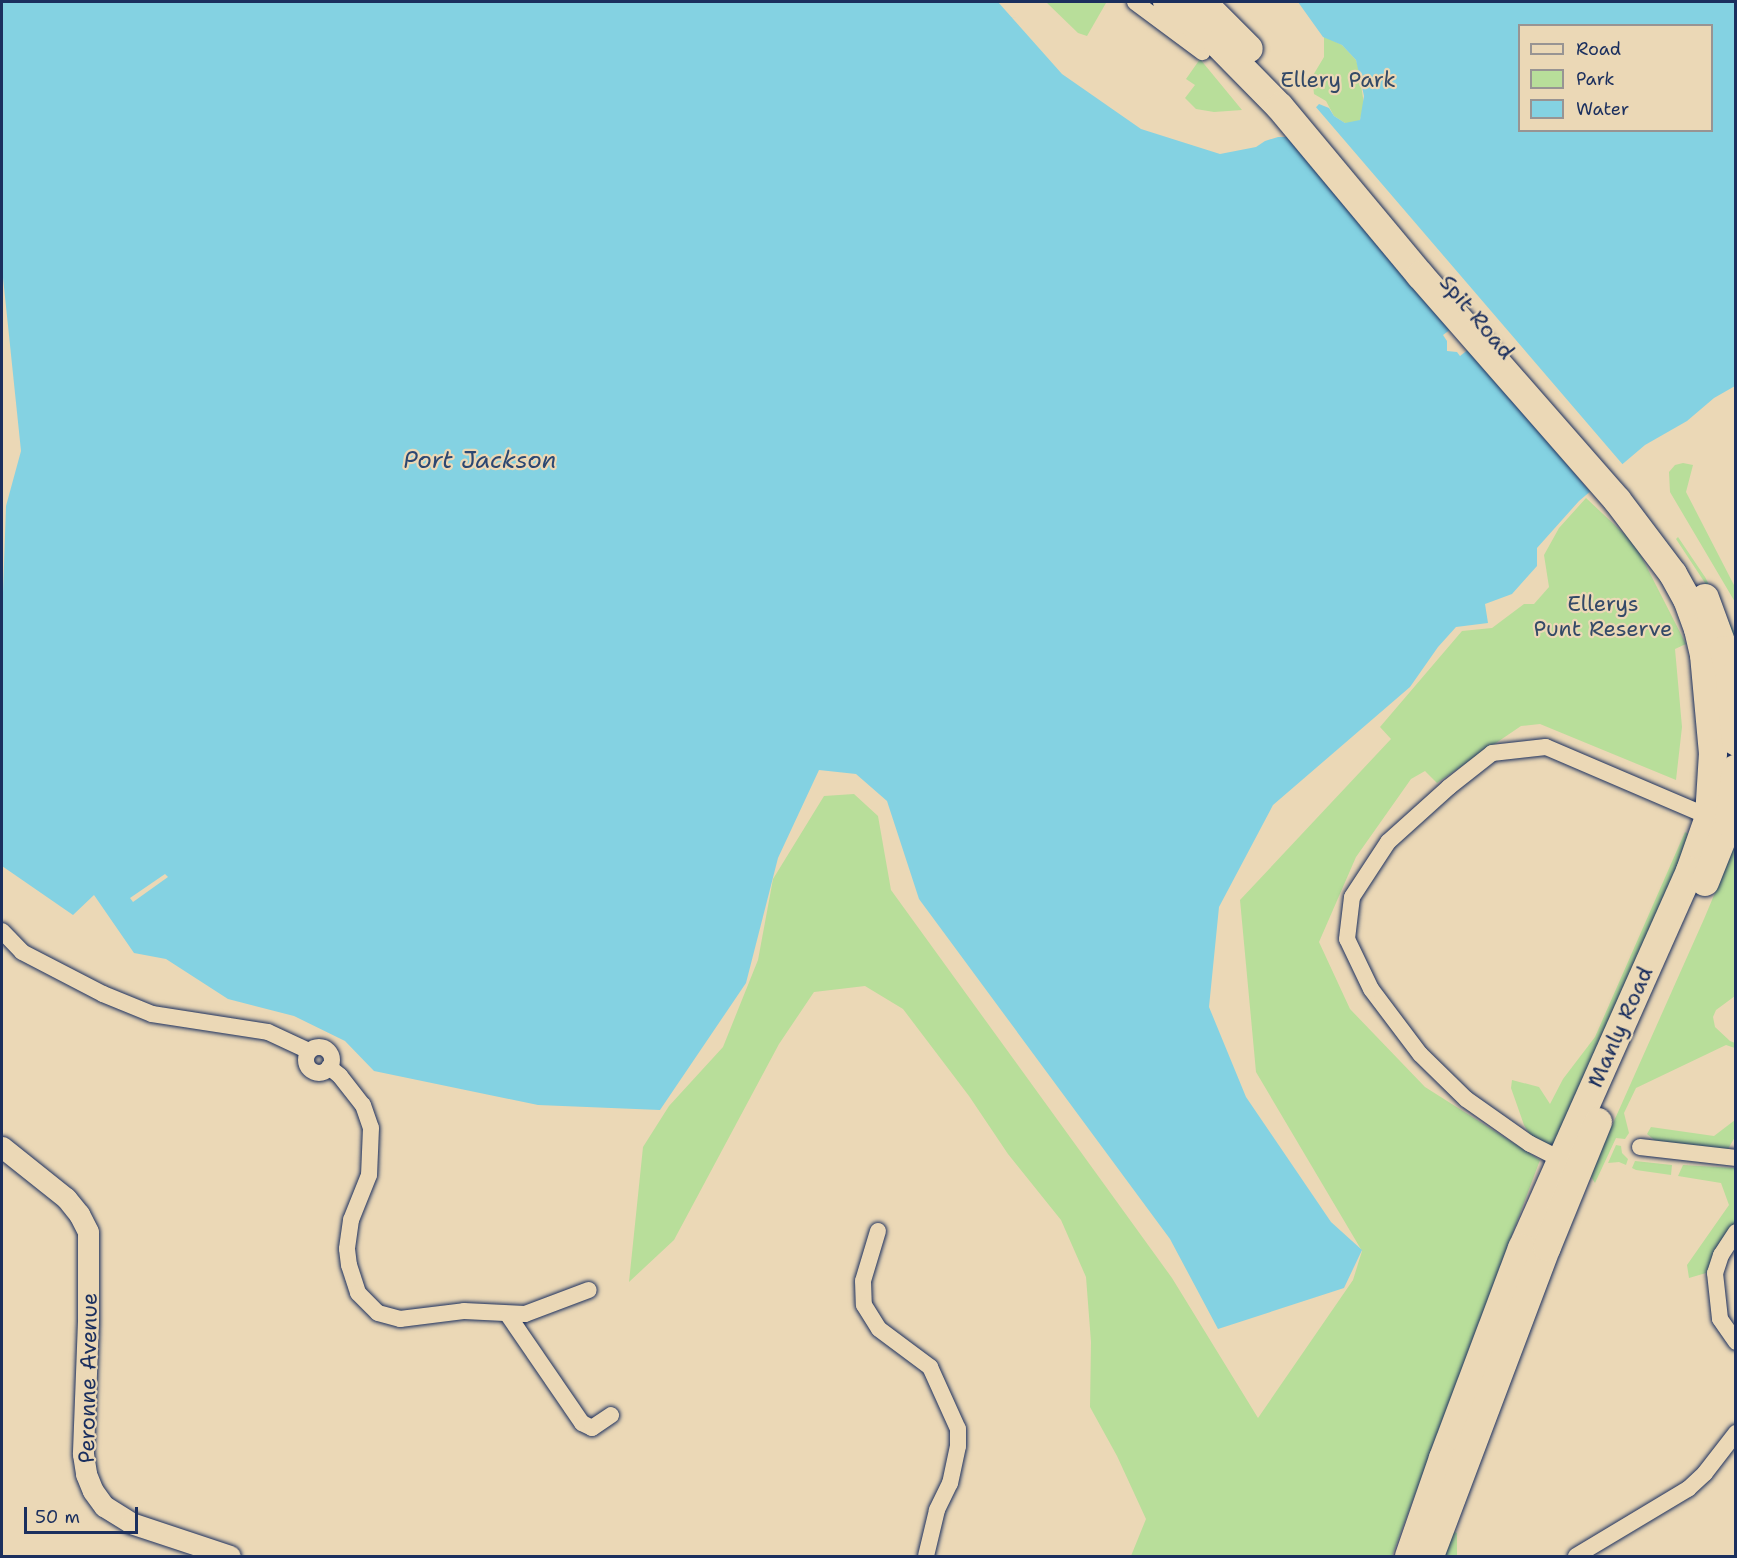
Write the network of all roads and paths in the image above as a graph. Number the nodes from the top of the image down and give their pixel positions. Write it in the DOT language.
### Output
graph roads {
  1 [pos="1134,2"];
  2 [pos="1167,2"];
  3 [pos="1202,2"];
  4 [pos="1202,52"];
  5 [pos="1286,102"];
  6 [pos="1622,495"];
  7 [pos="1730,671"];
  8 [pos="1736,742"];
  9 [pos="1736,768"];
  10 [pos="1724,818"];
  11 [pos="2,931"];
  12 [pos="1640,1147"];
  13 [pos="2,1148"];
  14 [pos="1736,1158"];
  15 [pos="1570,1163"];
  16 [pos="878,1231"];
  17 [pos="1736,1232"];
  18 [pos="590,1290"];
  19 [pos="508,1315"];
  20 [pos="1736,1342"];
  21 [pos="611,1414"];
  22 [pos="1736,1432"];
  23 [pos="230,1557"];
  24 [pos="926,1557"];
  25 [pos="1409,1557"];
  26 [pos="1430,1557"];
  27 [pos="1576,1557"];
  1 -- 4 [label="street"];
  2 -- 5 [label="highway, Spit Road"];
  3 -- 5 [label="highway, Spit Road"];
  5 -- 6 [label="highway, Spit Road"];
  6 -- 7 [label="highway, Spit Road"];
  6 -- 10 [label="highway, Manly Road"];
  7 -- 8 [label="highway"];
  9 -- 10 [label="highway, Manly Road"];
  10 -- 15 [label="highway, Manly Road"];
  10 -- 15 [label="street"];
  11 -- 19 [label="street"];
  12 -- 14 [label="street"];
  13 -- 23 [label="street, Peronne Avenue"];
  15 -- 25 [label="highway, Manly Road"];
  15 -- 26 [label="highway, Manly Road"];
  16 -- 24 [label="street"];
  17 -- 20 [label="street"];
  18 -- 19 [label="street"];
  19 -- 21 [label="street"];
  22 -- 27 [label="street"];
}
